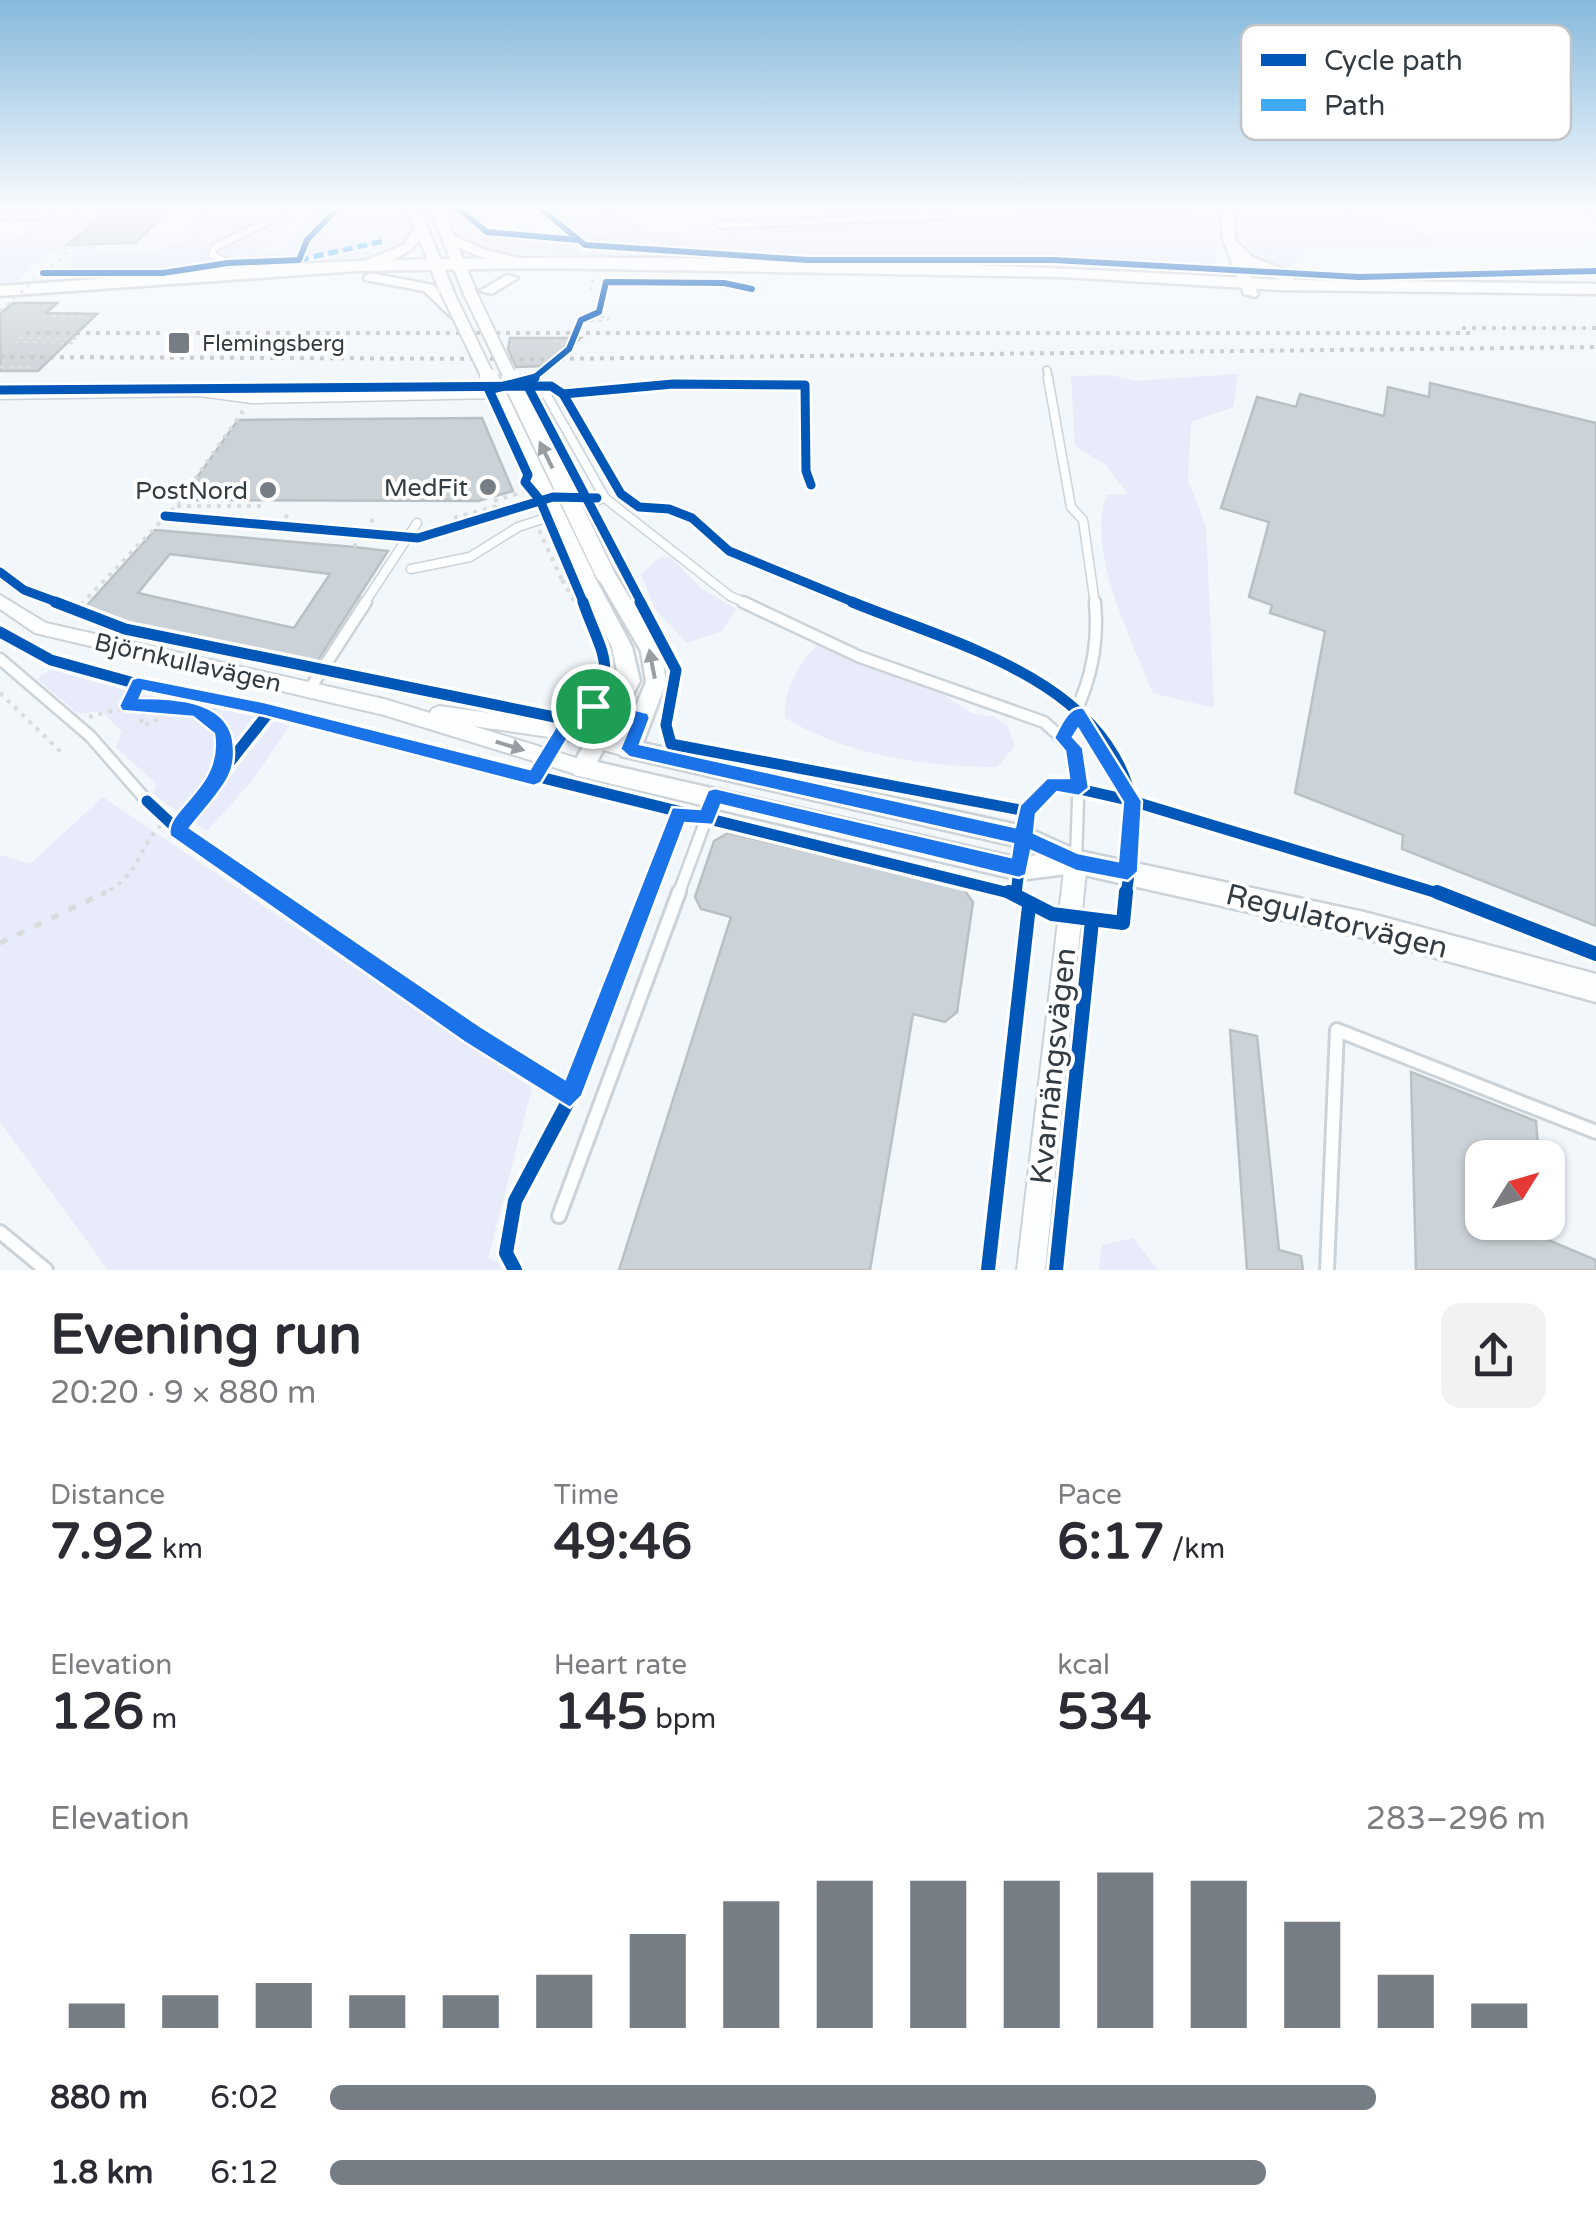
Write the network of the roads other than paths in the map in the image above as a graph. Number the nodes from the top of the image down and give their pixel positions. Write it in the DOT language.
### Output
graph roads {
  1 [pos="375,266"];
  2 [pos="434,266"];
  3 [pos="459,266"];
  4 [pos="521,266"];
  5 [pos="729,266"];
  6 [pos="1240,266"];
  7 [pos="1259,266"];
  8 [pos="232,267"];
  9 [pos="364,272"];
  10 [pos="463,277"];
  11 [pos="512,278"];
  12 [pos="439,281"];
  13 [pos="1352,286"];
  14 [pos="1248,288"];
  15 [pos="1596,289"];
  16 [pos="0,293"];
  17 [pos="1596,302"];
  18 [pos="1047,370"];
  19 [pos="514,384"];
  20 [pos="0,395"];
  21 [pos="605,498"];
  22 [pos="417,523"];
  23 [pos="411,570"];
  24 [pos="588,576"];
  25 [pos="0,601"];
  26 [pos="0,660"];
  27 [pos="309,690"];
  28 [pos="384,707"];
  29 [pos="1063,738"];
  30 [pos="598,740"];
  31 [pos="629,749"];
  32 [pos="582,768"];
  33 [pos="616,776"];
  34 [pos="715,796"];
  35 [pos="147,801"];
  36 [pos="1076,862"];
  37 [pos="1596,988"];
  38 [pos="1596,1132"];
  39 [pos="559,1216"];
  40 [pos="0,1232"];
  41 [pos="46,1270"];
  42 [pos="1031,1270"];
  43 [pos="1327,1270"];
  1 -- 9 [label="street"];
  2 -- 12 [label="street"];
  3 -- 10 [label="street"];
  4 -- 10 [label="main road"];
  5 -- 14 [label="main road"];
  6 -- 14 [label="street"];
  7 -- 13 [label="main road"];
  8 -- 9 [label="main road"];
  8 -- 16 [label="main road"];
  9 -- 12 [label="main road"];
  9 -- 16 [label="main road"];
  10 -- 11 [label="main road"];
  10 -- 12 [label="main road"];
  10 -- 19 [label="street, bridge"];
  11 -- 14 [label="main road"];
  11 -- 19 [label="street, bridge"];
  12 -- 24 [label="street, bridge"];
  13 -- 14 [label="main road"];
  13 -- 15 [label="main road"];
  14 -- 17 [label="main road"];
  18 -- 29 [label="lane"];
  24 -- 19 [label="street, one-way, bridge"];
  20 -- 21 [label="lane"];
  21 -- 23 [label="lane"];
  21 -- 29 [label="lane"];
  22 -- 27 [label="lane"];
  24 -- 30 [label="street"];
  31 -- 24 [label="street, one-way"];
  25 -- 27 [label="street, Björnkullavägen"];
  26 -- 35 [label="lane"];
  27 -- 28 [label="street, Björnkullavägen"];
  28 -- 30 [label="street, Björnkullavägen"];
  28 -- 32 [label="street, Björnkullavägen, one-way"];
  29 -- 36 [label="lane"];
  30 -- 31 [label="street, Björnkullavägen"];
  30 -- 32 [label="street"];
  31 -- 33 [label="street"];
  31 -- 36 [label="street, Regulatorvägen"];
  32 -- 33 [label="street, Regulatorvägen"];
  33 -- 34 [label="street, Regulatorvägen"];
  34 -- 36 [label="street, Regulatorvägen"];
  34 -- 39 [label="lane"];
  36 -- 37 [label="street, Regulatorvägen"];
  36 -- 42 [label="street, Kvarnängsvägen"];
  38 -- 43 [label="lane"];
  40 -- 41 [label="lane"];
}
